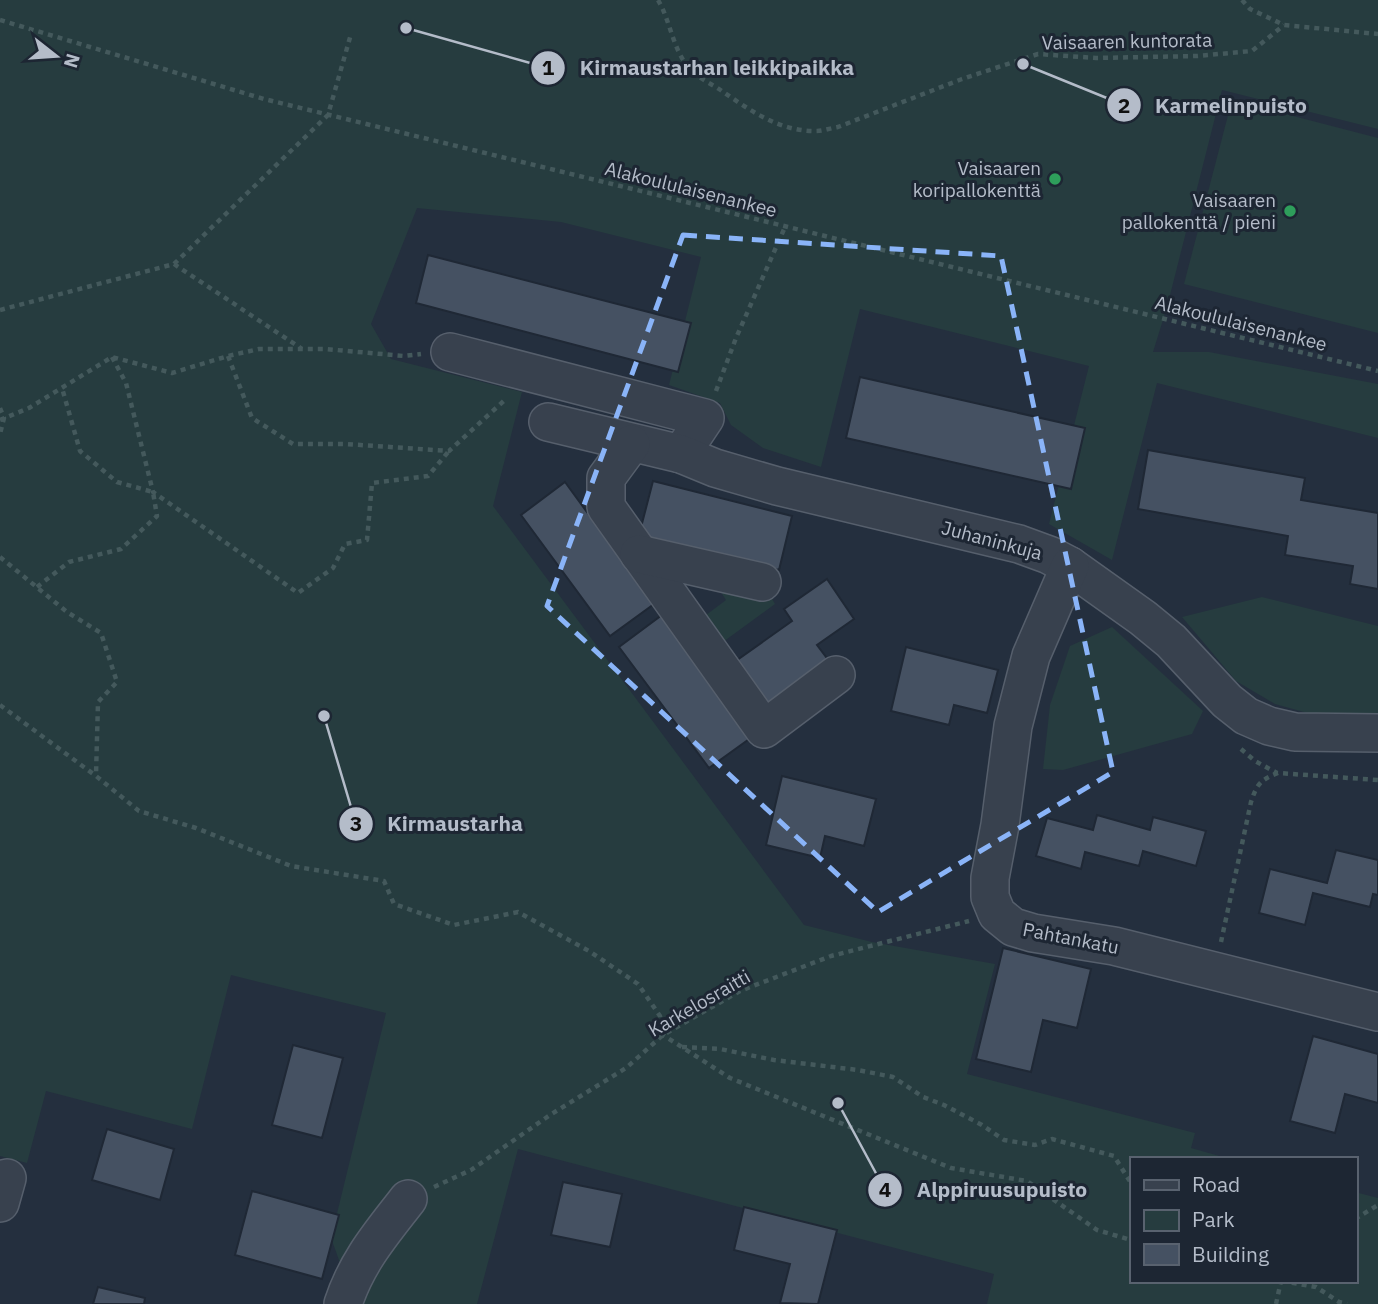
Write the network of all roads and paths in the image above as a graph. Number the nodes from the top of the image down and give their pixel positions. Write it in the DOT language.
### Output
graph roads {
  1 [pos="658,0"];
  2 [pos="1242,0"];
  3 [pos="0,20"];
  4 [pos="1284,25"];
  5 [pos="351,34"];
  6 [pos="1378,34"];
  7 [pos="328,115"];
  8 [pos="785,226"];
  9 [pos="174,264"];
  10 [pos="0,310"];
  11 [pos="302,349"];
  12 [pos="450,352"];
  13 [pos="228,356"];
  14 [pos="112,357"];
  15 [pos="1378,371"];
  16 [pos="533,373"];
  17 [pos="62,388"];
  18 [pos="0,408"];
  19 [pos="705,418"];
  20 [pos="2,419"];
  21 [pos="548,422"];
  22 [pos="0,434"];
  23 [pos="631,444"];
  24 [pos="449,451"];
  25 [pos="681,454"];
  26 [pos="153,492"];
  27 [pos="639,554"];
  28 [pos="0,557"];
  29 [pos="1070,566"];
  30 [pos="762,582"];
  31 [pos="37,587"];
  32 [pos="836,675"];
  33 [pos="0,705"];
  34 [pos="1378,733"];
  35 [pos="96,776"];
  36 [pos="1378,780"];
  37 [pos="997,914"];
  38 [pos="1214,971"];
  39 [pos="1378,1012"];
  40 [pos="663,1035"];
  41 [pos="681,1047"];
  42 [pos="1130,1181"];
  43 [pos="408,1199"];
  44 [pos="1378,1205"];
  45 [pos="1357,1218"];
  46 [pos="1130,1240"];
  47 [pos="1281,1283"];
  48 [pos="1293,1283"];
  49 [pos="343,1304"];
  50 [pos="1276,1304"];
  51 [pos="1347,1304"];
  1 -- 4 [label="path, Vaisaaren kuntorata"];
  2 -- 4 [label="path"];
  3 -- 7 [label="path, Alakoululaisenankee"];
  4 -- 6 [label="path"];
  5 -- 7 [label="path"];
  7 -- 8 [label="path, Alakoululaisenankee"];
  7 -- 9 [label="path"];
  8 -- 15 [label="path, Alakoululaisenankee"];
  8 -- 19 [label="path"];
  9 -- 10 [label="path"];
  9 -- 11 [label="path"];
  11 -- 12 [label="path"];
  11 -- 13 [label="path"];
  12 -- 16 [label="street"];
  13 -- 14 [label="path"];
  13 -- 24 [label="path"];
  14 -- 17 [label="path"];
  14 -- 26 [label="path"];
  16 -- 19 [label="street"];
  16 -- 24 [label="path"];
  17 -- 20 [label="path"];
  17 -- 26 [label="path"];
  18 -- 20 [label="path"];
  19 -- 25 [label="street"];
  20 -- 22 [label="path"];
  21 -- 23 [label="street, Juhaninkuja"];
  23 -- 25 [label="street, Juhaninkuja"];
  23 -- 27 [label="street"];
  24 -- 26 [label="path"];
  25 -- 29 [label="street, Juhaninkuja"];
  26 -- 31 [label="path"];
  27 -- 30 [label="street"];
  27 -- 32 [label="street"];
  28 -- 31 [label="path"];
  29 -- 34 [label="street, Juhaninkuja"];
  29 -- 37 [label="street, Pahtankatu"];
  31 -- 35 [label="path"];
  33 -- 35 [label="path"];
  35 -- 40 [label="path"];
  36 -- 38 [label="path"];
  37 -- 38 [label="street, Pahtankatu"];
  37 -- 40 [label="path, Karkelosraitti"];
  38 -- 39 [label="street, Pahtankatu"];
  40 -- 41 [label="path"];
  40 -- 43 [label="path, Karkelosraitti"];
  41 -- 42 [label="path"];
  41 -- 46 [label="path"];
  43 -- 49 [label="street"];
  44 -- 45 [label="path"];
  47 -- 50 [label="path"];
  48 -- 51 [label="path"];
}
